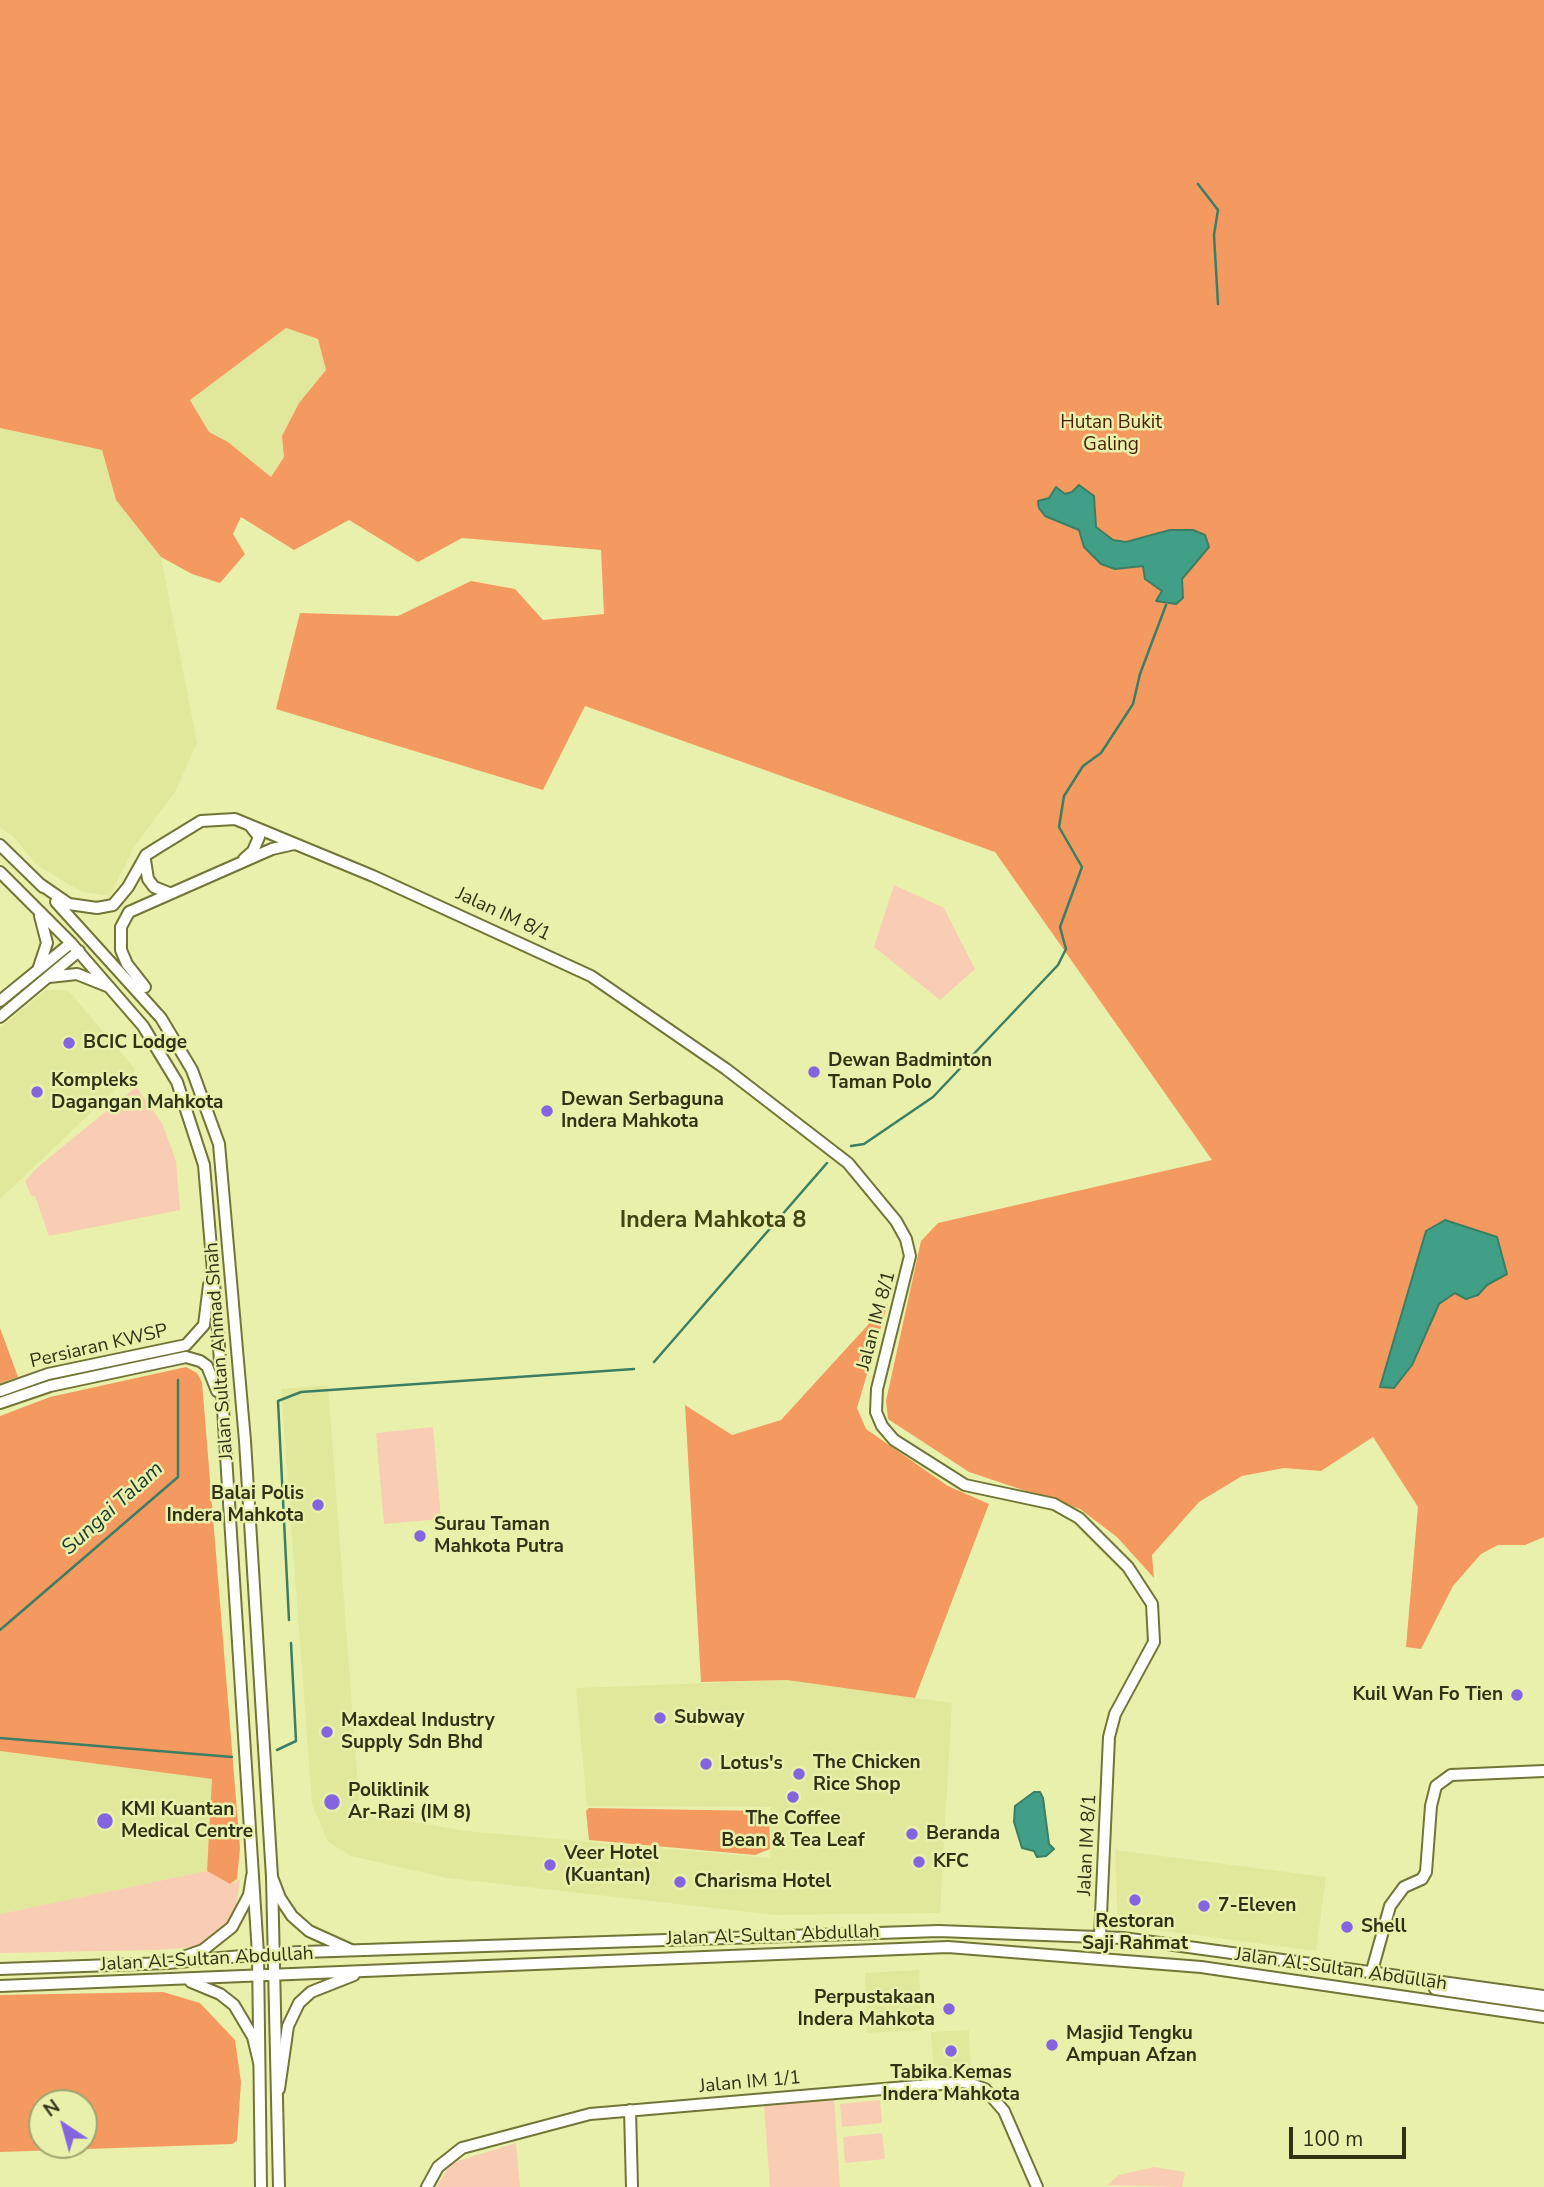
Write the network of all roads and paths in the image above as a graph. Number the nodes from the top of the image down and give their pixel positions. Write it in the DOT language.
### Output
graph roads {
  1 [pos="246,823"];
  2 [pos="297,844"];
  3 [pos="0,845"];
  4 [pos="146,855"];
  5 [pos="239,864"];
  6 [pos="0,872"];
  7 [pos="40,884"];
  8 [pos="169,893"];
  9 [pos="36,907"];
  10 [pos="75,947"];
  11 [pos="38,970"];
  12 [pos="48,977"];
  13 [pos="116,991"];
  14 [pos="0,1001"];
  15 [pos="0,1017"];
  16 [pos="184,1055"];
  17 [pos="211,1247"];
  18 [pos="215,1290"];
  19 [pos="233,1291"];
  20 [pos="237,1329"];
  21 [pos="218,1331"];
  22 [pos="0,1391"];
  23 [pos="0,1404"];
  24 [pos="223,1420"];
  25 [pos="1544,1771"];
  26 [pos="252,1876"];
  27 [pos="272,1877"];
  28 [pos="1100,1937"];
  29 [pos="356,1952"];
  30 [pos="273,1953"];
  31 [pos="258,1954"];
  32 [pos="168,1963"];
  33 [pos="0,1969"];
  34 [pos="409,1969"];
  35 [pos="274,1973"];
  36 [pos="1371,1974"];
  37 [pos="259,1975"];
  38 [pos="168,1980"];
  39 [pos="0,1986"];
  40 [pos="1544,1996"];
  41 [pos="1544,2005"];
  42 [pos="1544,2017"];
  43 [pos="259,2062"];
  44 [pos="279,2089"];
  45 [pos="630,2110"];
  46 [pos="261,2187"];
  47 [pos="279,2187"];
  48 [pos="427,2187"];
  49 [pos="632,2187"];
  50 [pos="1037,2187"];
  1 -- 2 [label="main road, Jalan IM 8/1"];
  1 -- 4 [label="main road, Jalan IM 8/1"];
  1 -- 5 [label="main road"];
  2 -- 5 [label="main road"];
  2 -- 28 [label="main road, Jalan IM 8/1"];
  3 -- 7 [label="main road, Jalan Sultan Ahmad Shah"];
  4 -- 7 [label="main road, Jalan IM 8/1"];
  4 -- 8 [label="main road"];
  5 -- 8 [label="main road"];
  6 -- 9 [label="main road, Jalan Sultan Ahmad Shah"];
  7 -- 16 [label="main road, Jalan Sultan Ahmad Shah"];
  8 -- 16 [label="main road"];
  9 -- 10 [label="main road, Jalan Sultan Ahmad Shah"];
  9 -- 11 [label="main road"];
  10 -- 11 [label="main road"];
  10 -- 12 [label="main road"];
  10 -- 13 [label="main road, Jalan Sultan Ahmad Shah"];
  11 -- 14 [label="main road"];
  12 -- 13 [label="main road"];
  12 -- 15 [label="main road"];
  13 -- 17 [label="main road, Jalan Sultan Ahmad Shah"];
  16 -- 19 [label="main road, Jalan Sultan Ahmad Shah"];
  17 -- 18 [label="main road, Jalan Sultan Ahmad Shah"];
  17 -- 22 [label="main road, Persiaran KWSP"];
  18 -- 19 [label="main road"];
  18 -- 21 [label="main road, Jalan Sultan Ahmad Shah"];
  19 -- 20 [label="main road, Jalan Sultan Ahmad Shah"];
  20 -- 21 [label="main road"];
  20 -- 27 [label="main road, Jalan Sultan Ahmad Shah"];
  21 -- 24 [label="main road, Jalan Sultan Ahmad Shah"];
  23 -- 24 [label="main road, Persiaran KWSP"];
  24 -- 26 [label="main road, Jalan Sultan Ahmad Shah"];
  25 -- 36 [label="main road"];
  26 -- 31 [label="main road, Jalan Sultan Ahmad Shah"];
  26 -- 32 [label="main road"];
  27 -- 29 [label="main road"];
  27 -- 30 [label="main road, Jalan Sultan Ahmad Shah"];
  28 -- 29 [label="main road, Jalan Al-Sultan Abdullah"];
  28 -- 36 [label="main road, Jalan Al-Sultan Abdullah"];
  29 -- 30 [label="main road, Jalan Al-Sultan Abdullah"];
  30 -- 31 [label="main road, Jalan Al-Sultan Abdullah"];
  30 -- 35 [label="main road, Jalan Sultan Ahmad Shah"];
  31 -- 32 [label="main road, Jalan Al-Sultan Abdullah"];
  31 -- 37 [label="main road, Jalan Sultan Ahmad Shah"];
  32 -- 33 [label="main road, Jalan Al-Sultan Abdullah"];
  34 -- 35 [label="main road, Jalan Al-Sultan Abdullah"];
  34 -- 42 [label="main road, Jalan Al-Sultan Abdullah"];
  34 -- 44 [label="main road"];
  35 -- 37 [label="main road, Jalan Al-Sultan Abdullah"];
  35 -- 44 [label="main road, Jalan Sultan Ahmad Shah"];
  36 -- 40 [label="main road, Jalan Al-Sultan Abdullah"];
  36 -- 41 [label="main road"];
  37 -- 38 [label="main road, Jalan Al-Sultan Abdullah"];
  37 -- 43 [label="main road, Jalan Sultan Ahmad Shah"];
  38 -- 39 [label="main road, Jalan Al-Sultan Abdullah"];
  38 -- 43 [label="main road"];
  43 -- 46 [label="main road"];
  44 -- 47 [label="main road"];
  45 -- 48 [label="main road, Jalan IM 1/1"];
  45 -- 49 [label="main road"];
  45 -- 50 [label="main road, Jalan IM 1/1"];
}
